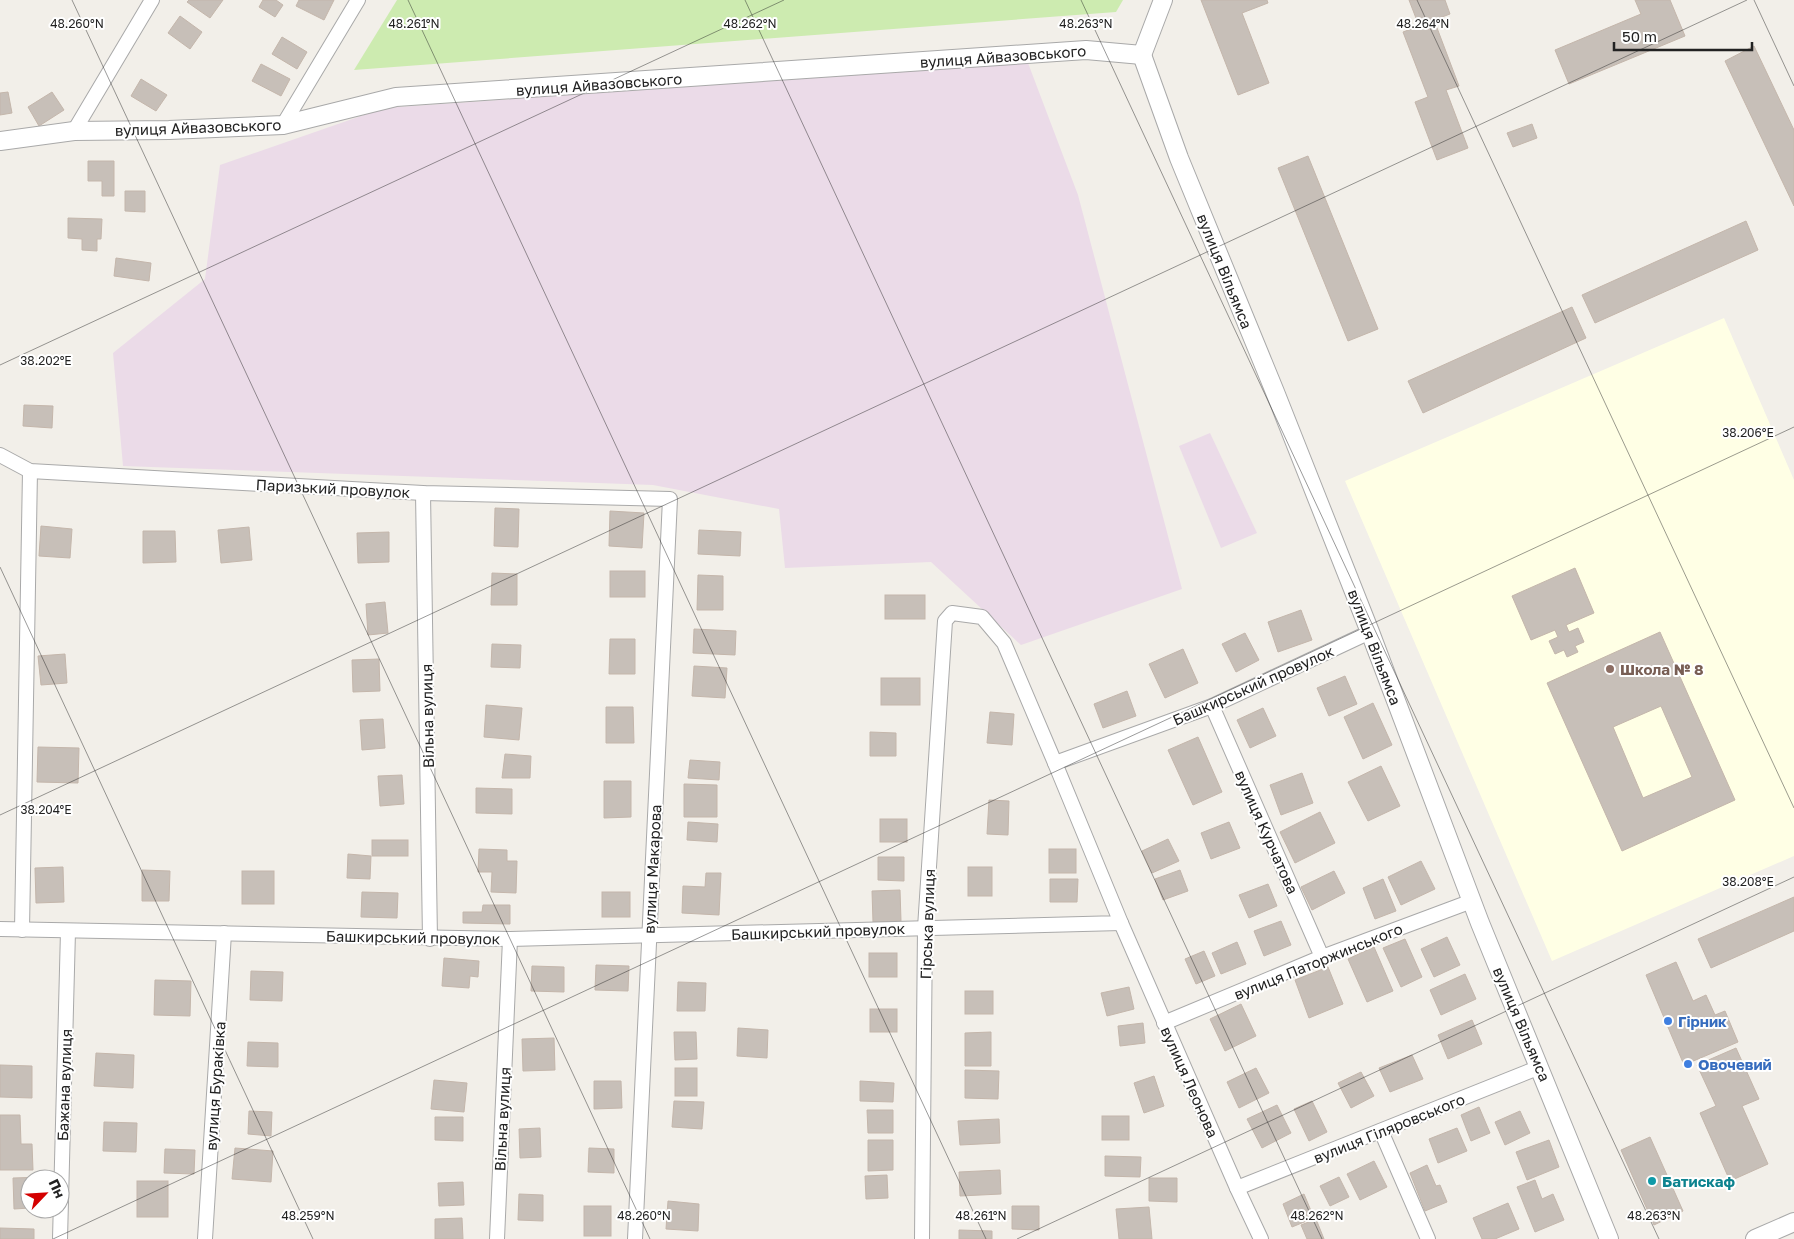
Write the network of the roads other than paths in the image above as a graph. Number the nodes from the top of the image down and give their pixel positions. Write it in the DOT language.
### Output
graph roads {
  1 [pos="152,0"];
  2 [pos="358,0"];
  3 [pos="1163,0"];
  4 [pos="1142,55"];
  5 [pos="283,125"];
  6 [pos="74,131"];
  7 [pos="0,141"];
  8 [pos="0,456"];
  9 [pos="30,471"];
  10 [pos="423,493"];
  11 [pos="670,499"];
  12 [pos="1370,632"];
  13 [pos="1212,706"];
  14 [pos="1055,763"];
  15 [pos="1472,901"];
  16 [pos="1121,923"];
  17 [pos="925,928"];
  18 [pos="0,929"];
  19 [pos="22,930"];
  20 [pos="68,931"];
  21 [pos="224,933"];
  22 [pos="649,936"];
  23 [pos="430,938"];
  24 [pos="510,939"];
  25 [pos="1322,957"];
  26 [pos="1164,1023"];
  27 [pos="1540,1067"];
  28 [pos="1381,1131"];
  29 [pos="1237,1188"];
  30 [pos="1794,1222"];
  31 [pos="60,1239"];
  32 [pos="205,1239"];
  33 [pos="497,1239"];
  34 [pos="635,1239"];
  35 [pos="922,1239"];
  36 [pos="1261,1239"];
  37 [pos="1428,1239"];
  38 [pos="1609,1239"];
  39 [pos="1755,1239"];
  1 -- 6 [label="street"];
  2 -- 5 [label="street"];
  3 -- 4 [label="street"];
  4 -- 5 [label="street, вулиця Айвазовського"];
  4 -- 12 [label="street, вулиця Вільямса"];
  5 -- 6 [label="street, вулиця Айвазовського"];
  6 -- 7 [label="street, вулиця Айвазовського"];
  8 -- 9 [label="street, Паризький провулок"];
  9 -- 10 [label="street, Паризький провулок"];
  9 -- 19 [label="street"];
  10 -- 11 [label="street, Паризький провулок"];
  10 -- 23 [label="street, Вільна вулиця"];
  11 -- 22 [label="street, вулиця Макарова"];
  12 -- 13 [label="street, Башкирський провулок"];
  12 -- 15 [label="street, вулиця Вільямса"];
  13 -- 14 [label="street, Башкирський провулок"];
  13 -- 25 [label="street, вулиця Курчатова"];
  14 -- 16 [label="street"];
  14 -- 17 [label="street, Гірська вулиця"];
  15 -- 25 [label="street, вулиця Паторжинського"];
  15 -- 27 [label="street, вулиця Вільямса"];
  16 -- 17 [label="street, Башкирський провулок"];
  16 -- 26 [label="street, вулиця Леонова"];
  17 -- 22 [label="street, Башкирський провулок"];
  17 -- 35 [label="street, Гірська вулиця"];
  18 -- 19 [label="street, Башкирський провулок"];
  19 -- 20 [label="street, Башкирський провулок"];
  20 -- 21 [label="street, Башкирський провулок"];
  20 -- 31 [label="street, Бажана вулиця"];
  21 -- 23 [label="street, Башкирський провулок"];
  21 -- 32 [label="street, вулиця Бураківка"];
  22 -- 24 [label="street, Башкирський провулок"];
  22 -- 34 [label="street, вулиця Макарова"];
  23 -- 24 [label="street, Башкирський провулок"];
  24 -- 33 [label="street, Вільна вулиця"];
  25 -- 26 [label="street, вулиця Паторжинського"];
  26 -- 29 [label="street, вулиця Леонова"];
  27 -- 28 [label="street, вулиця Гіляровського"];
  27 -- 38 [label="street, вулиця Вільямса"];
  28 -- 29 [label="street, вулиця Гіляровського"];
  28 -- 37 [label="street"];
  29 -- 36 [label="street, вулиця Леонова"];
  30 -- 39 [label="street"];
}
